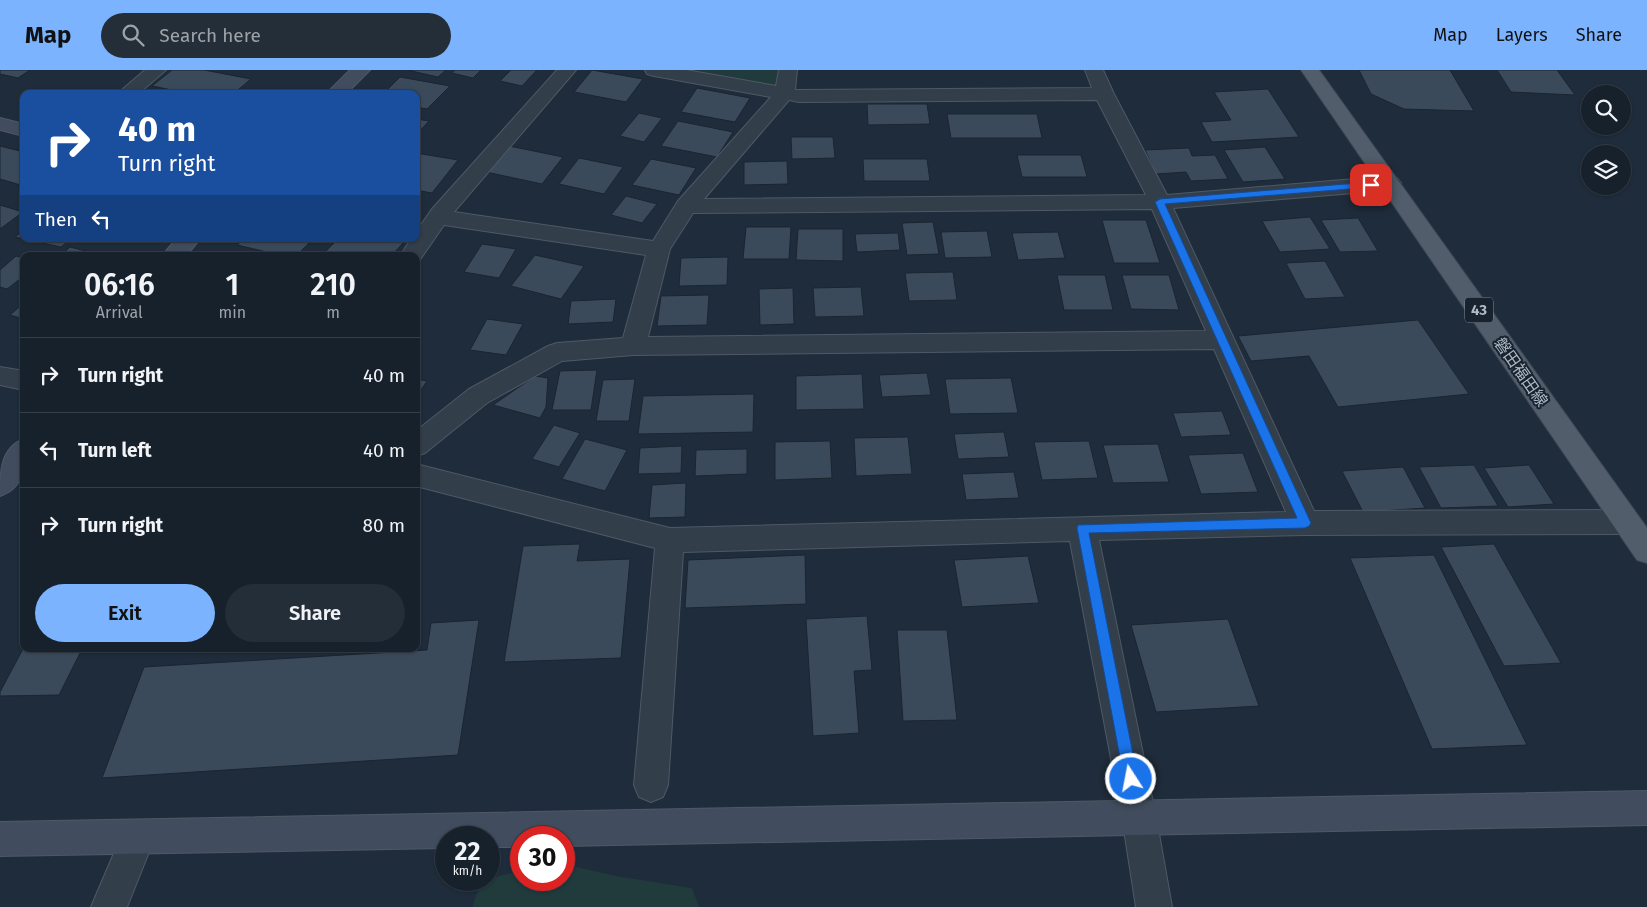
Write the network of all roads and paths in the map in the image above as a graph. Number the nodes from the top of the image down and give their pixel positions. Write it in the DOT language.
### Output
graph roads {
  1 [pos="158,70"];
  2 [pos="361,70"];
  3 [pos="567,70"];
  4 [pos="654,70"];
  5 [pos="788,70"];
  6 [pos="1094,70"];
  7 [pos="1310,70"];
  8 [pos="131,90"];
  9 [pos="339,90"];
  10 [pos="785,93"];
  11 [pos="1104,94"];
  12 [pos="0,124"];
  13 [pos="20,129"];
  14 [pos="1390,183"];
  15 [pos="1160,202"];
  16 [pos="686,206"];
  17 [pos="438,217"];
  18 [pos="186,242"];
  19 [pos="659,249"];
  20 [pos="177,252"];
  21 [pos="414,252"];
  22 [pos="1222,340"];
  23 [pos="633,346"];
  24 [pos="0,376"];
  25 [pos="20,380"];
  26 [pos="420,443"];
  27 [pos="20,457"];
  28 [pos="10,476"];
  29 [pos="420,476"];
  30 [pos="1626,522"];
  31 [pos="1305,523"];
  32 [pos="1082,528"];
  33 [pos="670,540"];
  34 [pos="1647,551"];
  35 [pos="651,785"];
  36 [pos="1647,808"];
  37 [pos="1139,817"];
  38 [pos="138,837"];
  39 [pos="0,839"];
  40 [pos="109,907"];
  41 [pos="1154,907"];
  1 -- 8 [label="street"];
  2 -- 9 [label="street"];
  3 -- 17 [label="street"];
  4 -- 10 [label="street"];
  5 -- 10 [label="street"];
  6 -- 11 [label="street"];
  7 -- 14 [label="main road, 磐田福田線 / 43"];
  10 -- 11 [label="street"];
  10 -- 16 [label="street"];
  11 -- 15 [label="street"];
  12 -- 13 [label="street"];
  14 -- 15 [label="street"];
  14 -- 30 [label="main road, 磐田福田線 / 43"];
  15 -- 16 [label="street"];
  15 -- 22 [label="street"];
  16 -- 19 [label="street"];
  17 -- 19 [label="street"];
  17 -- 21 [label="street"];
  18 -- 20 [label="street"];
  19 -- 23 [label="street"];
  22 -- 23 [label="street"];
  22 -- 31 [label="street"];
  23 -- 26 [label="street"];
  24 -- 25 [label="street"];
  27 -- 28 [label="street"];
  29 -- 33 [label="street"];
  30 -- 31 [label="street"];
  30 -- 34 [label="main road, 磐田福田線 / 43"];
  31 -- 32 [label="street"];
  32 -- 33 [label="street"];
  32 -- 37 [label="street"];
  33 -- 35 [label="street"];
  36 -- 37 [label="street"];
  37 -- 38 [label="street"];
  37 -- 41 [label="street"];
  38 -- 39 [label="street"];
  38 -- 40 [label="street"];
}
